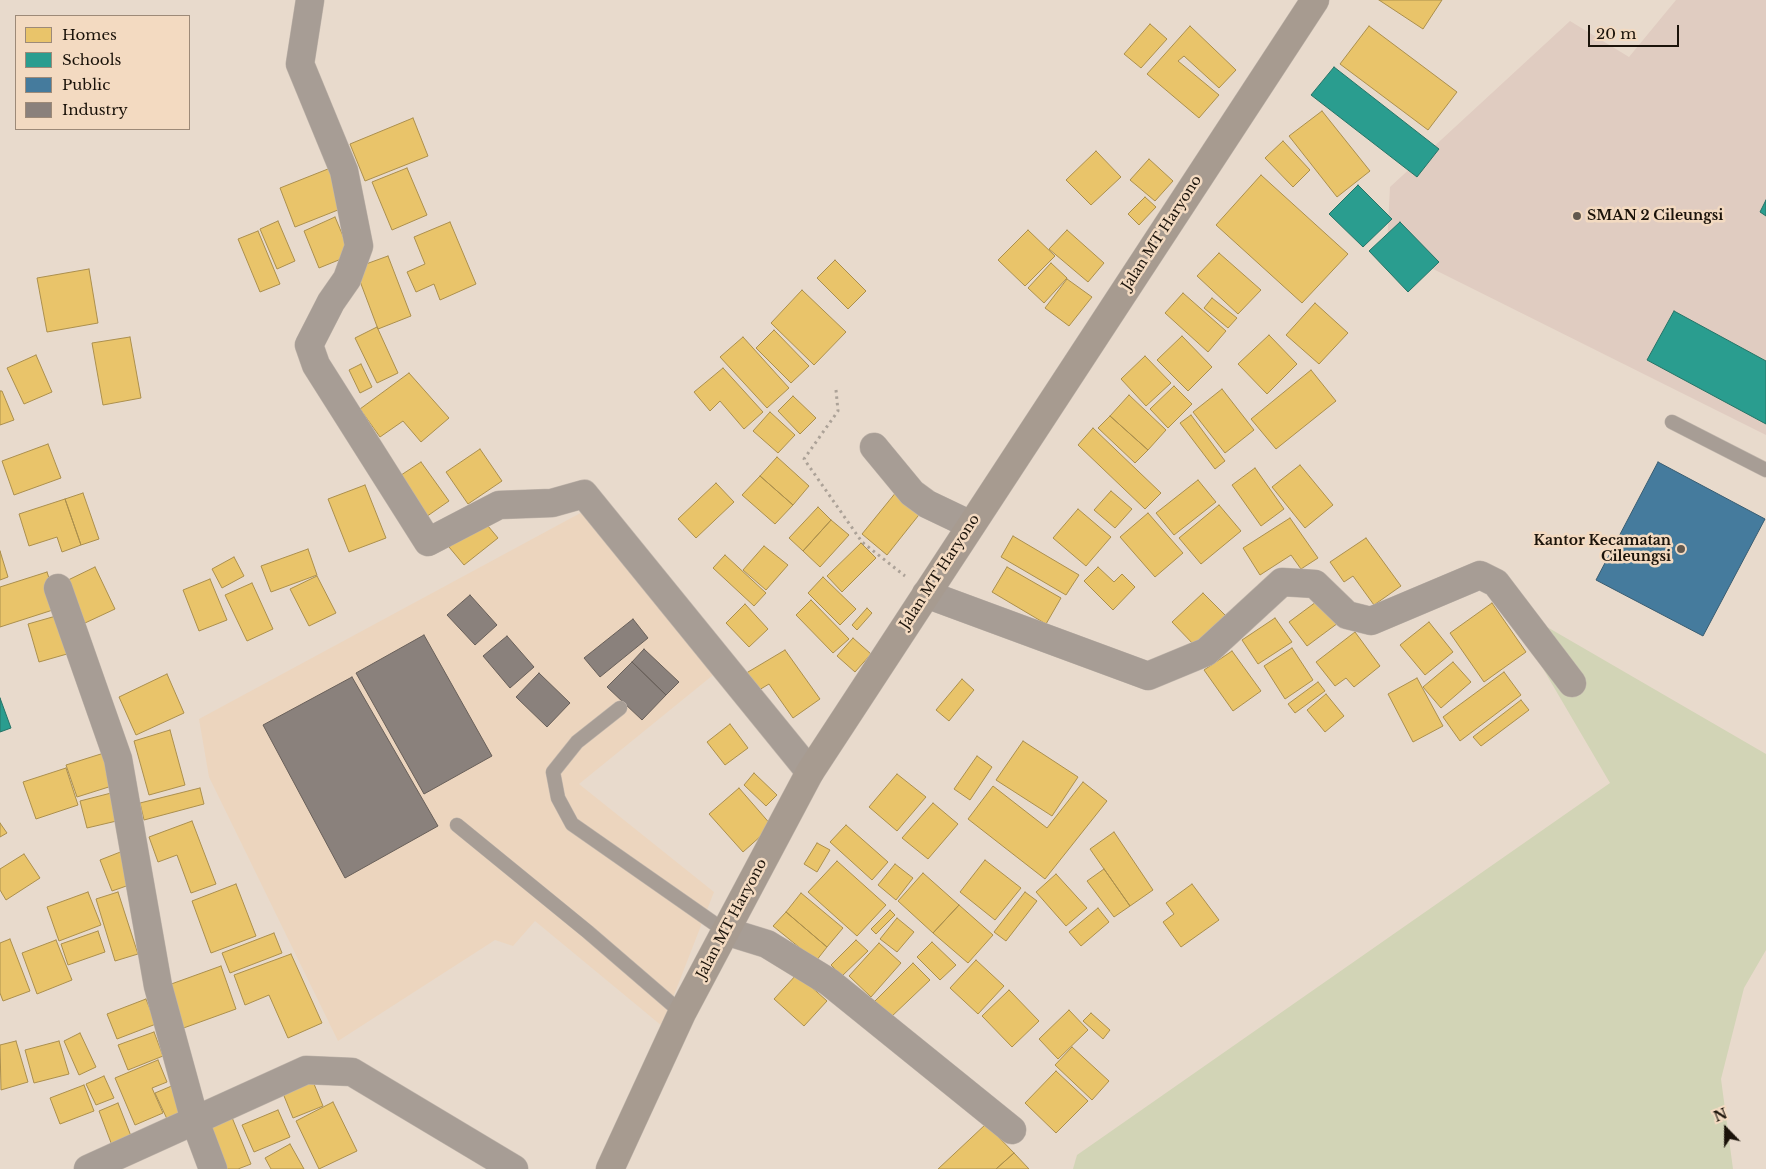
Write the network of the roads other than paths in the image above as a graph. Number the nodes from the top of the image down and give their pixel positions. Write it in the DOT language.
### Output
graph roads {
  1 [pos="310,0"];
  2 [pos="1315,0"];
  3 [pos="1672,422"];
  4 [pos="874,447"];
  5 [pos="1766,470"];
  6 [pos="971,525"];
  7 [pos="58,588"];
  8 [pos="926,594"];
  9 [pos="1572,683"];
  10 [pos="620,708"];
  11 [pos="810,772"];
  12 [pos="457,825"];
  13 [pos="725,931"];
  14 [pos="682,1014"];
  15 [pos="195,1120"];
  16 [pos="1012,1130"];
  17 [pos="88,1169"];
  18 [pos="213,1169"];
  19 [pos="514,1169"];
  20 [pos="610,1169"];
  1 -- 11 [label="street"];
  2 -- 6 [label="main road, Jalan MT Haryono"];
  3 -- 5 [label="lane"];
  4 -- 6 [label="street"];
  6 -- 8 [label="main road, Jalan MT Haryono"];
  7 -- 15 [label="street"];
  8 -- 9 [label="street"];
  8 -- 11 [label="main road, Jalan MT Haryono"];
  10 -- 13 [label="lane"];
  11 -- 13 [label="main road, Jalan MT Haryono"];
  12 -- 14 [label="lane"];
  13 -- 14 [label="main road, Jalan MT Haryono"];
  13 -- 16 [label="street"];
  14 -- 20 [label="main road, Jalan MT Haryono"];
  15 -- 17 [label="street"];
  15 -- 18 [label="street"];
  15 -- 19 [label="street"];
}
